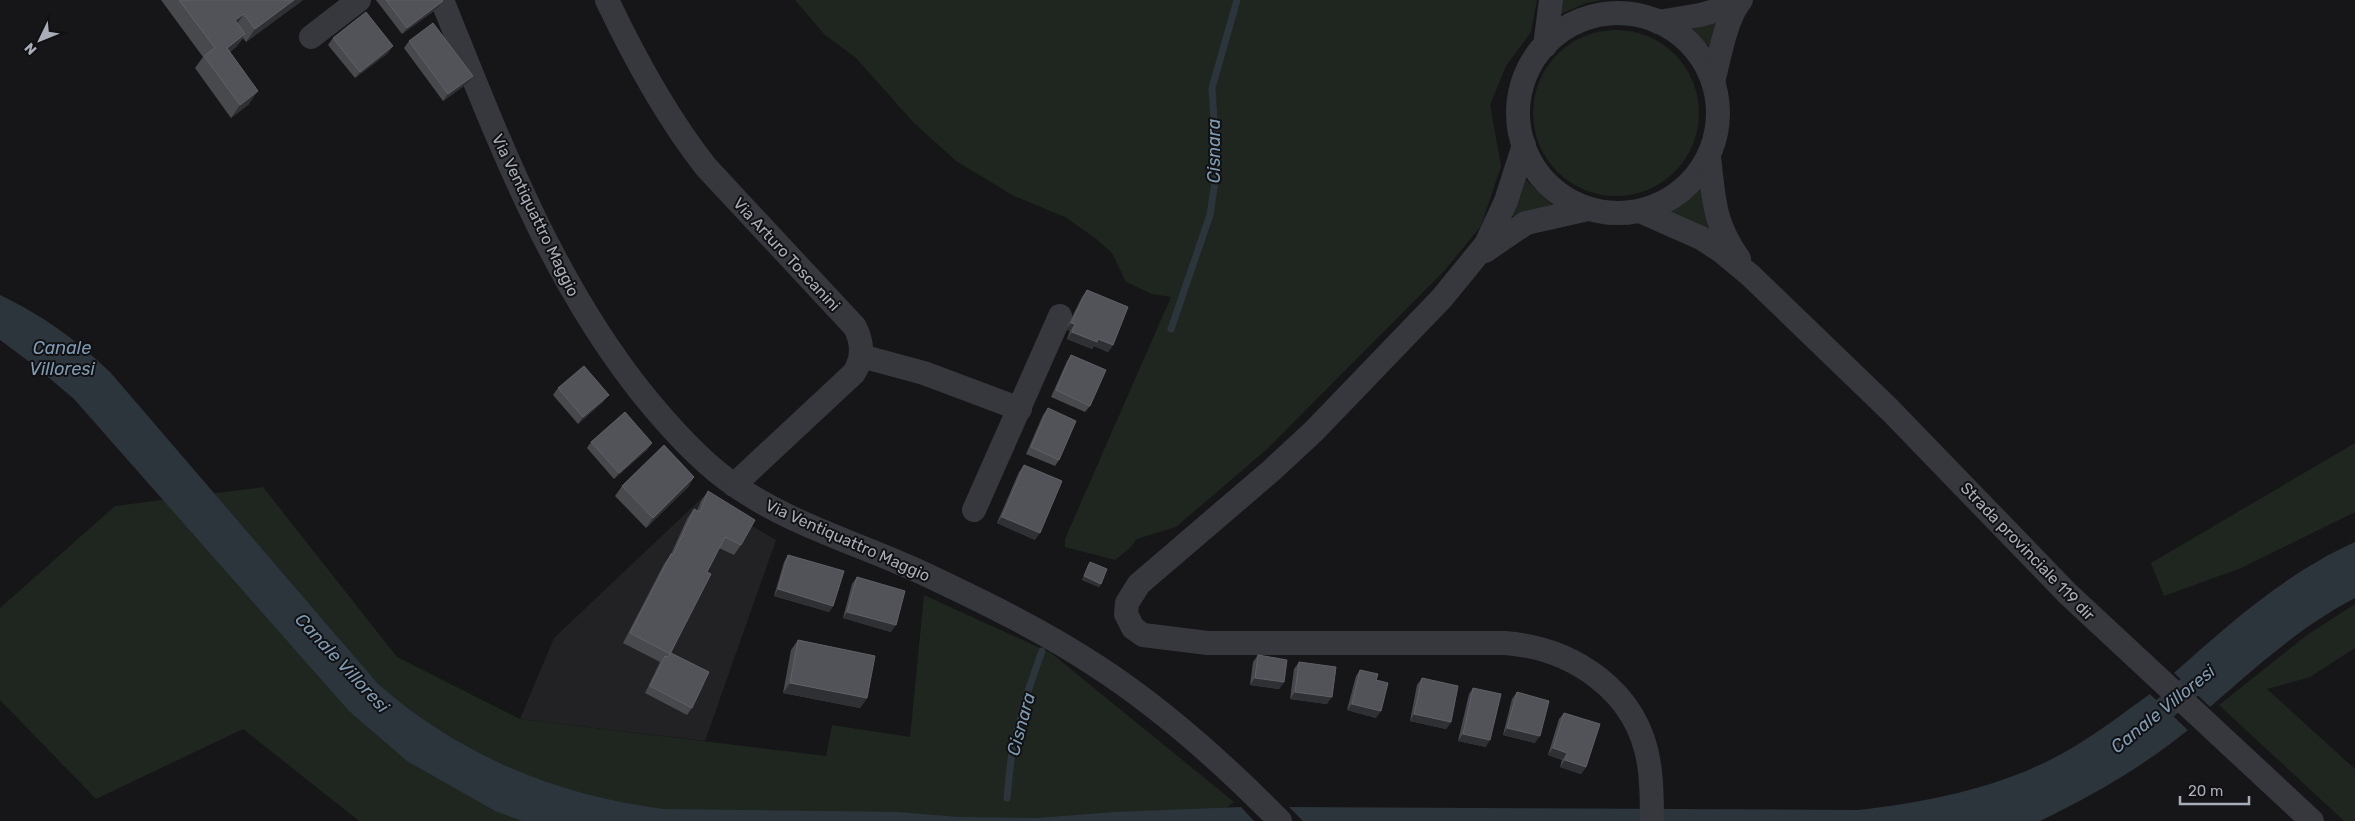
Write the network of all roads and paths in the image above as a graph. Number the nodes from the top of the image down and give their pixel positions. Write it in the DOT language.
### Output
graph roads {
  1 [pos="359,0"];
  2 [pos="442,0"];
  3 [pos="607,0"];
  4 [pos="1550,0"];
  5 [pos="1739,3"];
  6 [pos="1630,7"];
  7 [pos="1658,22"];
  8 [pos="311,37"];
  9 [pos="1545,46"];
  10 [pos="1713,82"];
  11 [pos="1524,146"];
  12 [pos="1709,157"];
  13 [pos="1588,209"];
  14 [pos="1640,211"];
  15 [pos="1473,262"];
  16 [pos="1750,275"];
  17 [pos="1060,316"];
  18 [pos="861,356"];
  19 [pos="1020,409"];
  20 [pos="734,484"];
  21 [pos="974,510"];
  22 [pos="1273,814"];
  23 [pos="1652,821"];
  24 [pos="2312,821"];
  1 -- 8 [label="street"];
  2 -- 20 [label="street, Via Ventiquattro Maggio"];
  3 -- 18 [label="street, Via Arturo Toscanini"];
  4 -- 9 [label="street"];
  5 -- 7 [label="street"];
  5 -- 10 [label="street"];
  6 -- 7 [label="street"];
  6 -- 9 [label="street"];
  7 -- 10 [label="street"];
  9 -- 11 [label="street"];
  10 -- 12 [label="street"];
  11 -- 13 [label="street"];
  11 -- 15 [label="street"];
  12 -- 14 [label="street"];
  12 -- 16 [label="street, Strada provinciale 119 dir"];
  13 -- 14 [label="street"];
  13 -- 15 [label="street"];
  14 -- 16 [label="street, Strada provinciale 119 dir"];
  15 -- 23 [label="street"];
  16 -- 24 [label="street, Strada provinciale 119 dir"];
  17 -- 19 [label="street"];
  18 -- 19 [label="street"];
  18 -- 20 [label="street"];
  19 -- 21 [label="street"];
  20 -- 22 [label="street, Via Ventiquattro Maggio"];
}
